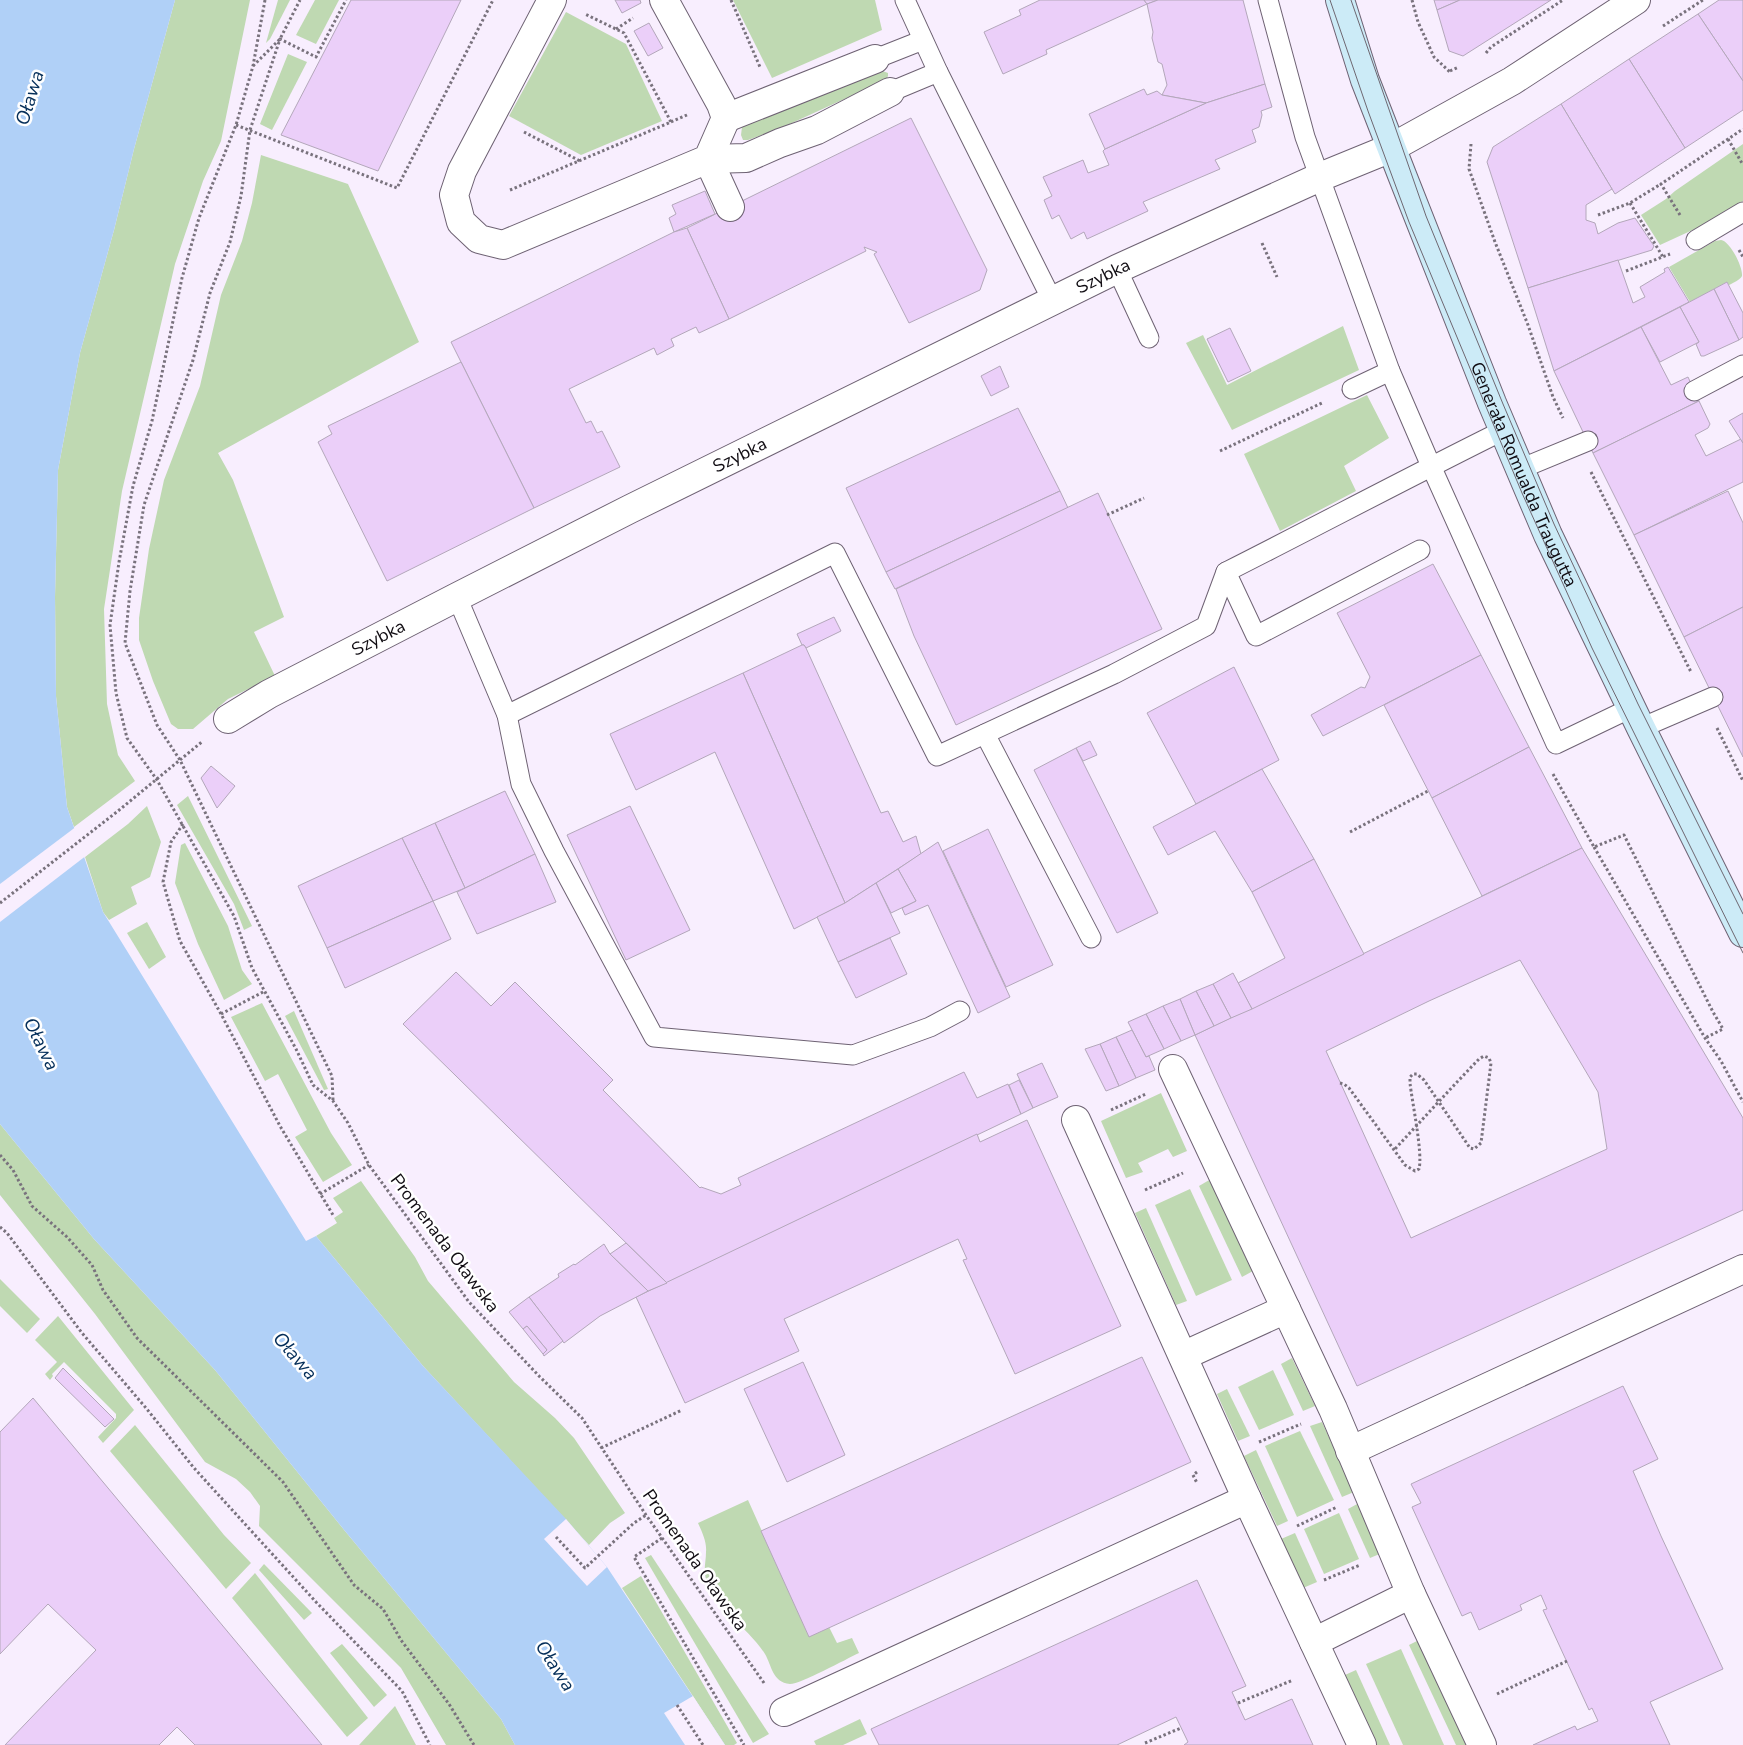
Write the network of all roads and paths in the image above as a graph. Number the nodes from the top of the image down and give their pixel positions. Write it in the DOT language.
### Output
graph roads {
  1 [pos="265,0"];
  2 [pos="300,0"];
  3 [pos="346,0"];
  4 [pos="493,0"];
  5 [pos="552,0"];
  6 [pos="664,0"];
  7 [pos="731,0"];
  8 [pos="905,0"];
  9 [pos="1268,0"];
  10 [pos="1340,0"];
  11 [pos="1412,0"];
  12 [pos="1563,0"];
  13 [pos="1636,0"];
  14 [pos="582,12"];
  15 [pos="280,40"];
  16 [pos="923,40"];
  17 [pos="1481,58"];
  18 [pos="875,59"];
  19 [pos="1466,65"];
  20 [pos="253,66"];
  21 [pos="761,70"];
  22 [pos="938,72"];
  23 [pos="890,92"];
  24 [pos="491,115"];
  25 [pos="726,118"];
  26 [pos="236,125"];
  27 [pos="1743,129"];
  28 [pos="250,130"];
  29 [pos="1728,139"];
  30 [pos="1391,148"];
  31 [pos="708,159"];
  32 [pos="581,161"];
  33 [pos="1743,165"];
  34 [pos="1320,177"];
  35 [pos="1661,184"];
  36 [pos="510,190"];
  37 [pos="1630,203"];
  38 [pos="730,206"];
  39 [pos="1743,212"];
  40 [pos="1598,215"];
  41 [pos="1696,240"];
  42 [pos="1663,257"];
  43 [pos="1117,269"];
  44 [pos="1626,271"];
  45 [pos="1053,302"];
  46 [pos="1149,338"];
  47 [pos="1743,365"];
  48 [pos="1390,371"];
  49 [pos="1352,388"];
  50 [pos="1694,391"];
  51 [pos="1504,430"];
  52 [pos="1588,440"];
  53 [pos="1220,451"];
  54 [pos="1431,466"];
  55 [pos="1520,469"];
  56 [pos="1144,498"];
  57 [pos="1107,515"];
  58 [pos="1420,550"];
  59 [pos="1226,572"];
  60 [pos="457,597"];
  61 [pos="1713,696"];
  62 [pos="507,715"];
  63 [pos="1636,718"];
  64 [pos="228,719"];
  65 [pos="985,734"];
  66 [pos="180,760"];
  67 [pos="157,780"];
  68 [pos="1428,791"];
  69 [pos="183,824"];
  70 [pos="1350,832"];
  71 [pos="1624,835"];
  72 [pos="1594,847"];
  73 [pos="0,903"];
  74 [pos="1743,934"];
  75 [pos="1091,938"];
  76 [pos="265,991"];
  77 [pos="960,1012"];
  78 [pos="221,1014"];
  79 [pos="1705,1038"];
  80 [pos="1173,1069"];
  81 [pos="1340,1082"];
  82 [pos="1154,1090"];
  83 [pos="333,1101"];
  84 [pos="1438,1101"];
  85 [pos="1743,1102"];
  86 [pos="1104,1113"];
  87 [pos="1076,1120"];
  88 [pos="1416,1127"];
  89 [pos="1394,1150"];
  90 [pos="0,1155"];
  91 [pos="1216,1159"];
  92 [pos="369,1165"];
  93 [pos="320,1194"];
  94 [pos="1114,1203"];
  95 [pos="333,1215"];
  96 [pos="0,1226"];
  97 [pos="1743,1269"];
  98 [pos="1286,1309"];
  99 [pos="1183,1356"];
  100 [pos="1333,1409"];
  101 [pos="682,1410"];
  102 [pos="602,1448"];
  103 [pos="1350,1451"];
  104 [pos="1228,1456"];
  105 [pos="1369,1492"];
  106 [pos="1247,1499"];
  107 [pos="646,1515"];
  108 [pos="556,1537"];
  109 [pos="662,1538"];
  110 [pos="1267,1540"];
  111 [pos="1367,1562"];
  112 [pos="1321,1582"];
  113 [pos="1411,1594"];
  114 [pos="1314,1642"];
  115 [pos="1567,1662"];
  116 [pos="677,1705"];
  117 [pos="1465,1709"];
  118 [pos="784,1712"];
  119 [pos="1181,1728"];
  120 [pos="1145,1743"];
  121 [pos="430,1745"];
  122 [pos="474,1745"];
  123 [pos="703,1745"];
  124 [pos="744,1745"];
  125 [pos="1362,1745"];
  126 [pos="1482,1745"];
  1 -- 20 [label="path, Promenada Oławska"];
  2 -- 15 [label="path"];
  3 -- 15 [label="path"];
  4 -- 28 [label="path"];
  5 -- 24 [label="street"];
  6 -- 25 [label="street"];
  7 -- 21 [label="path"];
  8 -- 16 [label="lane"];
  9 -- 34 [label="lane"];
  10 -- 30 [label="main road, Generała Romualda Traugutta"];
  11 -- 19 [label="path"];
  12 -- 17 [label="path"];
  13 -- 30 [label="street, Szybka"];
  14 -- 32 [label="path"];
  15 -- 20 [label="path"];
  15 -- 28 [label="path"];
  16 -- 18 [label="lane"];
  16 -- 22 [label="lane"];
  18 -- 25 [label="street"];
  20 -- 26 [label="path, Promenada Oławska"];
  22 -- 23 [label="lane"];
  22 -- 45 [label="lane"];
  23 -- 31 [label="street"];
  24 -- 31 [label="street"];
  24 -- 32 [label="path"];
  25 -- 31 [label="street"];
  26 -- 28 [label="path"];
  26 -- 67 [label="path, Promenada Oławska"];
  27 -- 29 [label="path"];
  28 -- 66 [label="path"];
  29 -- 33 [label="path"];
  29 -- 35 [label="path"];
  30 -- 34 [label="street, Szybka"];
  30 -- 51 [label="main road, Generała Romualda Traugutta"];
  31 -- 38 [label="street"];
  32 -- 36 [label="path"];
  34 -- 43 [label="street, Szybka"];
  34 -- 48 [label="lane"];
  35 -- 37 [label="path"];
  35 -- 41 [label="path"];
  37 -- 40 [label="path"];
  37 -- 42 [label="path"];
  39 -- 41 [label="lane"];
  41 -- 42 [label="path"];
  42 -- 44 [label="path"];
  43 -- 45 [label="street, Szybka"];
  43 -- 46 [label="lane"];
  45 -- 60 [label="street, Szybka"];
  47 -- 50 [label="lane"];
  48 -- 49 [label="lane"];
  48 -- 54 [label="lane"];
  49 -- 53 [label="path"];
  51 -- 54 [label="lane"];
  51 -- 55 [label="main road, Generała Romualda Traugutta"];
  52 -- 55 [label="lane"];
  54 -- 59 [label="lane"];
  54 -- 63 [label="lane"];
  55 -- 63 [label="main road, Generała Romualda Traugutta"];
  56 -- 57 [label="path"];
  58 -- 59 [label="lane"];
  59 -- 65 [label="lane"];
  60 -- 62 [label="lane"];
  60 -- 64 [label="street, Szybka"];
  61 -- 63 [label="lane"];
  62 -- 65 [label="lane"];
  62 -- 77 [label="lane"];
  63 -- 74 [label="main road, Generała Romualda Traugutta"];
  64 -- 66 [label="path"];
  65 -- 75 [label="lane"];
  66 -- 67 [label="path"];
  66 -- 83 [label="path"];
  67 -- 69 [label="path, Promenada Oławska"];
  67 -- 73 [label="path"];
  68 -- 70 [label="path"];
  69 -- 76 [label="path, Promenada Oławska"];
  69 -- 78 [label="path"];
  71 -- 79 [label="path"];
  72 -- 79 [label="path"];
  76 -- 78 [label="path"];
  76 -- 83 [label="path, Promenada Oławska"];
  78 -- 93 [label="path"];
  79 -- 85 [label="path"];
  80 -- 91 [label="street"];
  81 -- 89 [label="path"];
  82 -- 86 [label="path"];
  83 -- 92 [label="path, Promenada Oławska"];
  84 -- 84 [label="path"];
  84 -- 88 [label="path"];
  84 -- 88 [label="path"];
  87 -- 94 [label="street"];
  88 -- 89 [label="path"];
  88 -- 89 [label="path"];
  90 -- 122 [label="path"];
  91 -- 94 [label="path"];
  91 -- 98 [label="street"];
  92 -- 93 [label="path"];
  92 -- 102 [label="path, Promenada Oławska"];
  93 -- 95 [label="path"];
  94 -- 99 [label="street"];
  96 -- 121 [label="path"];
  97 -- 103 [label="street"];
  98 -- 99 [label="street"];
  98 -- 100 [label="street"];
  99 -- 104 [label="street"];
  100 -- 103 [label="street"];
  100 -- 104 [label="path"];
  101 -- 102 [label="path"];
  102 -- 107 [label="path, Promenada Oławska"];
  103 -- 105 [label="street"];
  104 -- 106 [label="street"];
  105 -- 110 [label="path"];
  105 -- 113 [label="street"];
  106 -- 110 [label="street"];
  106 -- 118 [label="street"];
  107 -- 108 [label="path"];
  107 -- 109 [label="path, Promenada Oławska"];
  109 -- 118 [label="path, Promenada Oławska"];
  109 -- 124 [label="path"];
  110 -- 114 [label="street"];
  111 -- 112 [label="path"];
  113 -- 114 [label="street"];
  113 -- 117 [label="street"];
  114 -- 125 [label="street"];
  115 -- 117 [label="path"];
  116 -- 123 [label="path"];
  117 -- 126 [label="street"];
  119 -- 120 [label="path"];
}
